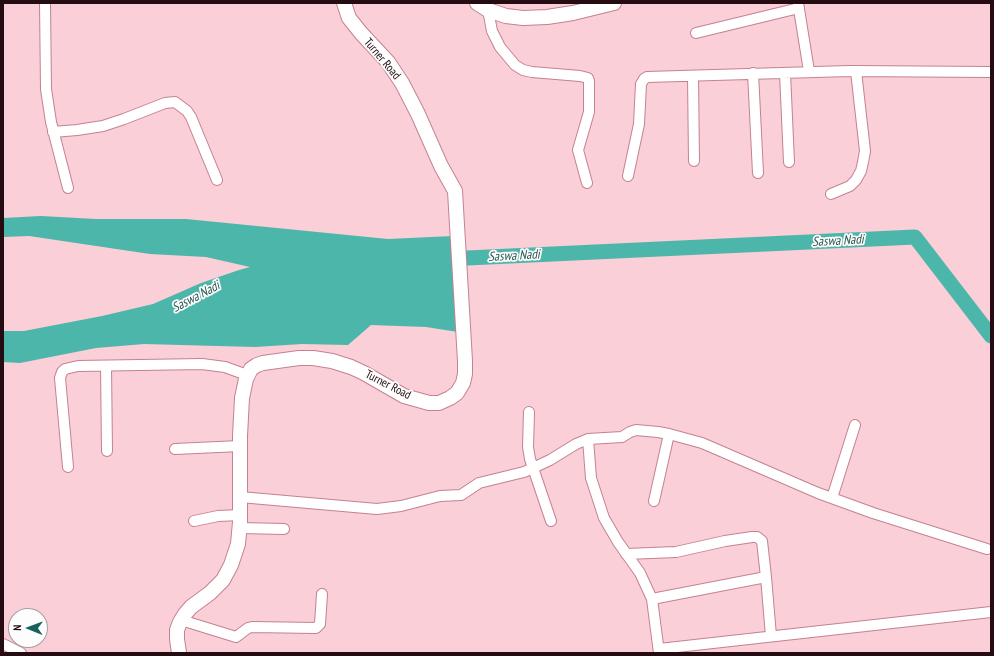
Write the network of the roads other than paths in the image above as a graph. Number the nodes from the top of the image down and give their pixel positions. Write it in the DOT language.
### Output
graph roads {
  1 [pos="45,3"];
  2 [pos="344,3"];
  3 [pos="614,3"];
  4 [pos="483,6"];
  5 [pos="798,6"];
  6 [pos="696,32"];
  7 [pos="856,71"];
  8 [pos="809,72"];
  9 [pos="991,72"];
  10 [pos="753,73"];
  11 [pos="785,73"];
  12 [pos="693,76"];
  13 [pos="53,132"];
  14 [pos="694,161"];
  15 [pos="789,162"];
  16 [pos="758,173"];
  17 [pos="628,176"];
  18 [pos="217,180"];
  19 [pos="587,183"];
  20 [pos="68,188"];
  21 [pos="831,194"];
  22 [pos="106,366"];
  23 [pos="247,375"];
  24 [pos="529,412"];
  25 [pos="855,425"];
  26 [pos="669,434"];
  27 [pos="588,439"];
  28 [pos="240,446"];
  29 [pos="175,449"];
  30 [pos="107,450"];
  31 [pos="68,467"];
  32 [pos="532,468"];
  33 [pos="240,497"];
  34 [pos="832,498"];
  35 [pos="654,501"];
  36 [pos="194,521"];
  37 [pos="551,521"];
  38 [pos="240,522"];
  39 [pos="284,529"];
  40 [pos="987,549"];
  41 [pos="626,554"];
  42 [pos="766,577"];
  43 [pos="322,594"];
  44 [pos="652,599"];
  45 [pos="991,612"];
  46 [pos="181,620"];
  47 [pos="771,636"];
  48 [pos="3,644"];
  49 [pos="659,651"];
  50 [pos="21,653"];
  51 [pos="179,653"];
  1 -- 13 [label="street"];
  2 -- 23 [label="main road, Turner Road"];
  3 -- 4 [label="main road"];
  4 -- 19 [label="street"];
  5 -- 6 [label="street"];
  5 -- 8 [label="street"];
  7 -- 8 [label="street"];
  7 -- 9 [label="street"];
  7 -- 21 [label="street"];
  8 -- 11 [label="street"];
  10 -- 11 [label="street"];
  10 -- 12 [label="street"];
  10 -- 16 [label="street"];
  11 -- 15 [label="street"];
  12 -- 14 [label="street"];
  12 -- 17 [label="street"];
  13 -- 18 [label="street"];
  13 -- 20 [label="street"];
  22 -- 23 [label="street"];
  22 -- 30 [label="street"];
  22 -- 31 [label="street"];
  23 -- 28 [label="main road"];
  24 -- 32 [label="street"];
  25 -- 34 [label="street"];
  26 -- 27 [label="street"];
  26 -- 34 [label="street"];
  26 -- 35 [label="street"];
  27 -- 32 [label="street"];
  27 -- 41 [label="street"];
  28 -- 29 [label="street"];
  28 -- 33 [label="main road"];
  32 -- 33 [label="street"];
  32 -- 37 [label="street"];
  33 -- 38 [label="main road"];
  34 -- 40 [label="street"];
  36 -- 38 [label="street"];
  38 -- 39 [label="street"];
  38 -- 46 [label="main road"];
  41 -- 42 [label="street"];
  41 -- 44 [label="street"];
  42 -- 44 [label="street"];
  42 -- 47 [label="street"];
  43 -- 46 [label="street"];
  44 -- 49 [label="street"];
  45 -- 47 [label="street"];
  46 -- 51 [label="main road"];
  47 -- 49 [label="street"];
  48 -- 50 [label="street"];
}
